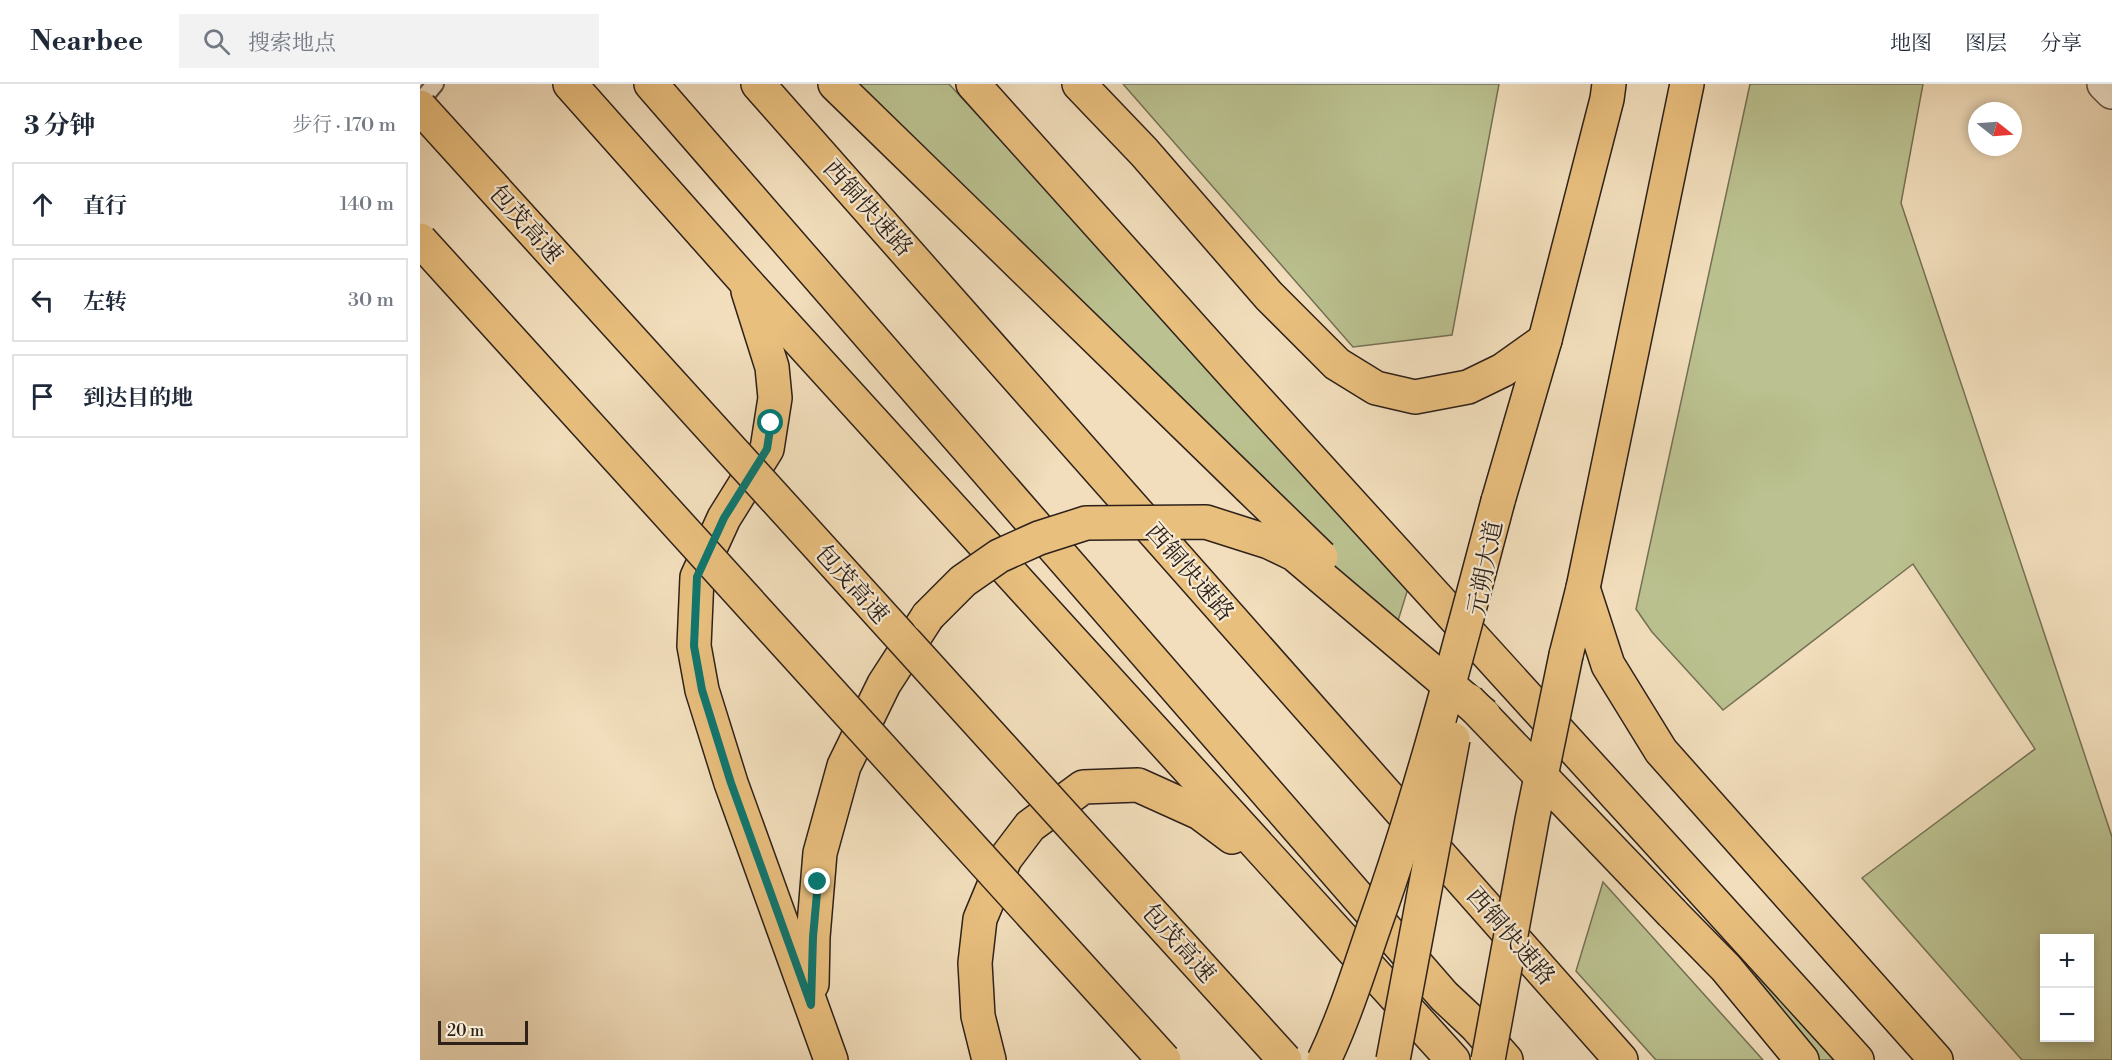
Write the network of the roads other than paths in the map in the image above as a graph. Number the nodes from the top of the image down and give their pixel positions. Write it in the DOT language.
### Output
graph roads {
  1 [pos="435,84"];
  2 [pos="570,84"];
  3 [pos="651,84"];
  4 [pos="758,84"];
  5 [pos="835,84"];
  6 [pos="973,84"];
  7 [pos="1079,84"];
  8 [pos="1608,84"];
  9 [pos="1687,84"];
  10 [pos="2104,84"];
  11 [pos="2112,92"];
  12 [pos="420,102"];
  13 [pos="420,107"];
  14 [pos="420,240"];
  15 [pos="745,281"];
  16 [pos="1545,340"];
  17 [pos="1498,501"];
  18 [pos="1583,588"];
  19 [pos="1484,715"];
  20 [pos="1286,877"];
  21 [pos="1726,968"];
  22 [pos="811,1005"];
  23 [pos="831,1060"];
  24 [pos="989,1060"];
  25 [pos="1164,1060"];
  26 [pos="1285,1060"];
  27 [pos="1324,1060"];
  28 [pos="1393,1060"];
  29 [pos="1453,1060"];
  30 [pos="1488,1060"];
  31 [pos="1506,1060"];
  32 [pos="1621,1060"];
  33 [pos="1788,1060"];
  34 [pos="1802,1060"];
  35 [pos="1857,1060"];
  36 [pos="1936,1060"];
  1 -- 12 [label="lane"];
  2 -- 15 [label="main road"];
  3 -- 31 [label="main road"];
  4 -- 32 [label="main road, 西铜快速路"];
  5 -- 19 [label="main road, bridge"];
  6 -- 35 [label="main road"];
  7 -- 16 [label="main road"];
  8 -- 16 [label="main road, 元朔大道"];
  9 -- 18 [label="main road"];
  10 -- 11 [label="street"];
  13 -- 26 [label="main road, 包茂高速, bridge"];
  14 -- 25 [label="main road, bridge"];
  15 -- 20 [label="main road"];
  15 -- 22 [label="main road"];
  16 -- 17 [label="main road, 元朔大道"];
  17 -- 27 [label="main road, bridge"];
  17 -- 28 [label="main road, 元朔大道, bridge"];
  18 -- 30 [label="main road, bridge"];
  18 -- 36 [label="main road"];
  19 -- 21 [label="main road, bridge"];
  19 -- 22 [label="main road, bridge"];
  20 -- 24 [label="main road"];
  20 -- 29 [label="main road"];
  21 -- 33 [label="main road"];
  21 -- 34 [label="main road"];
  22 -- 23 [label="main road"];
}
